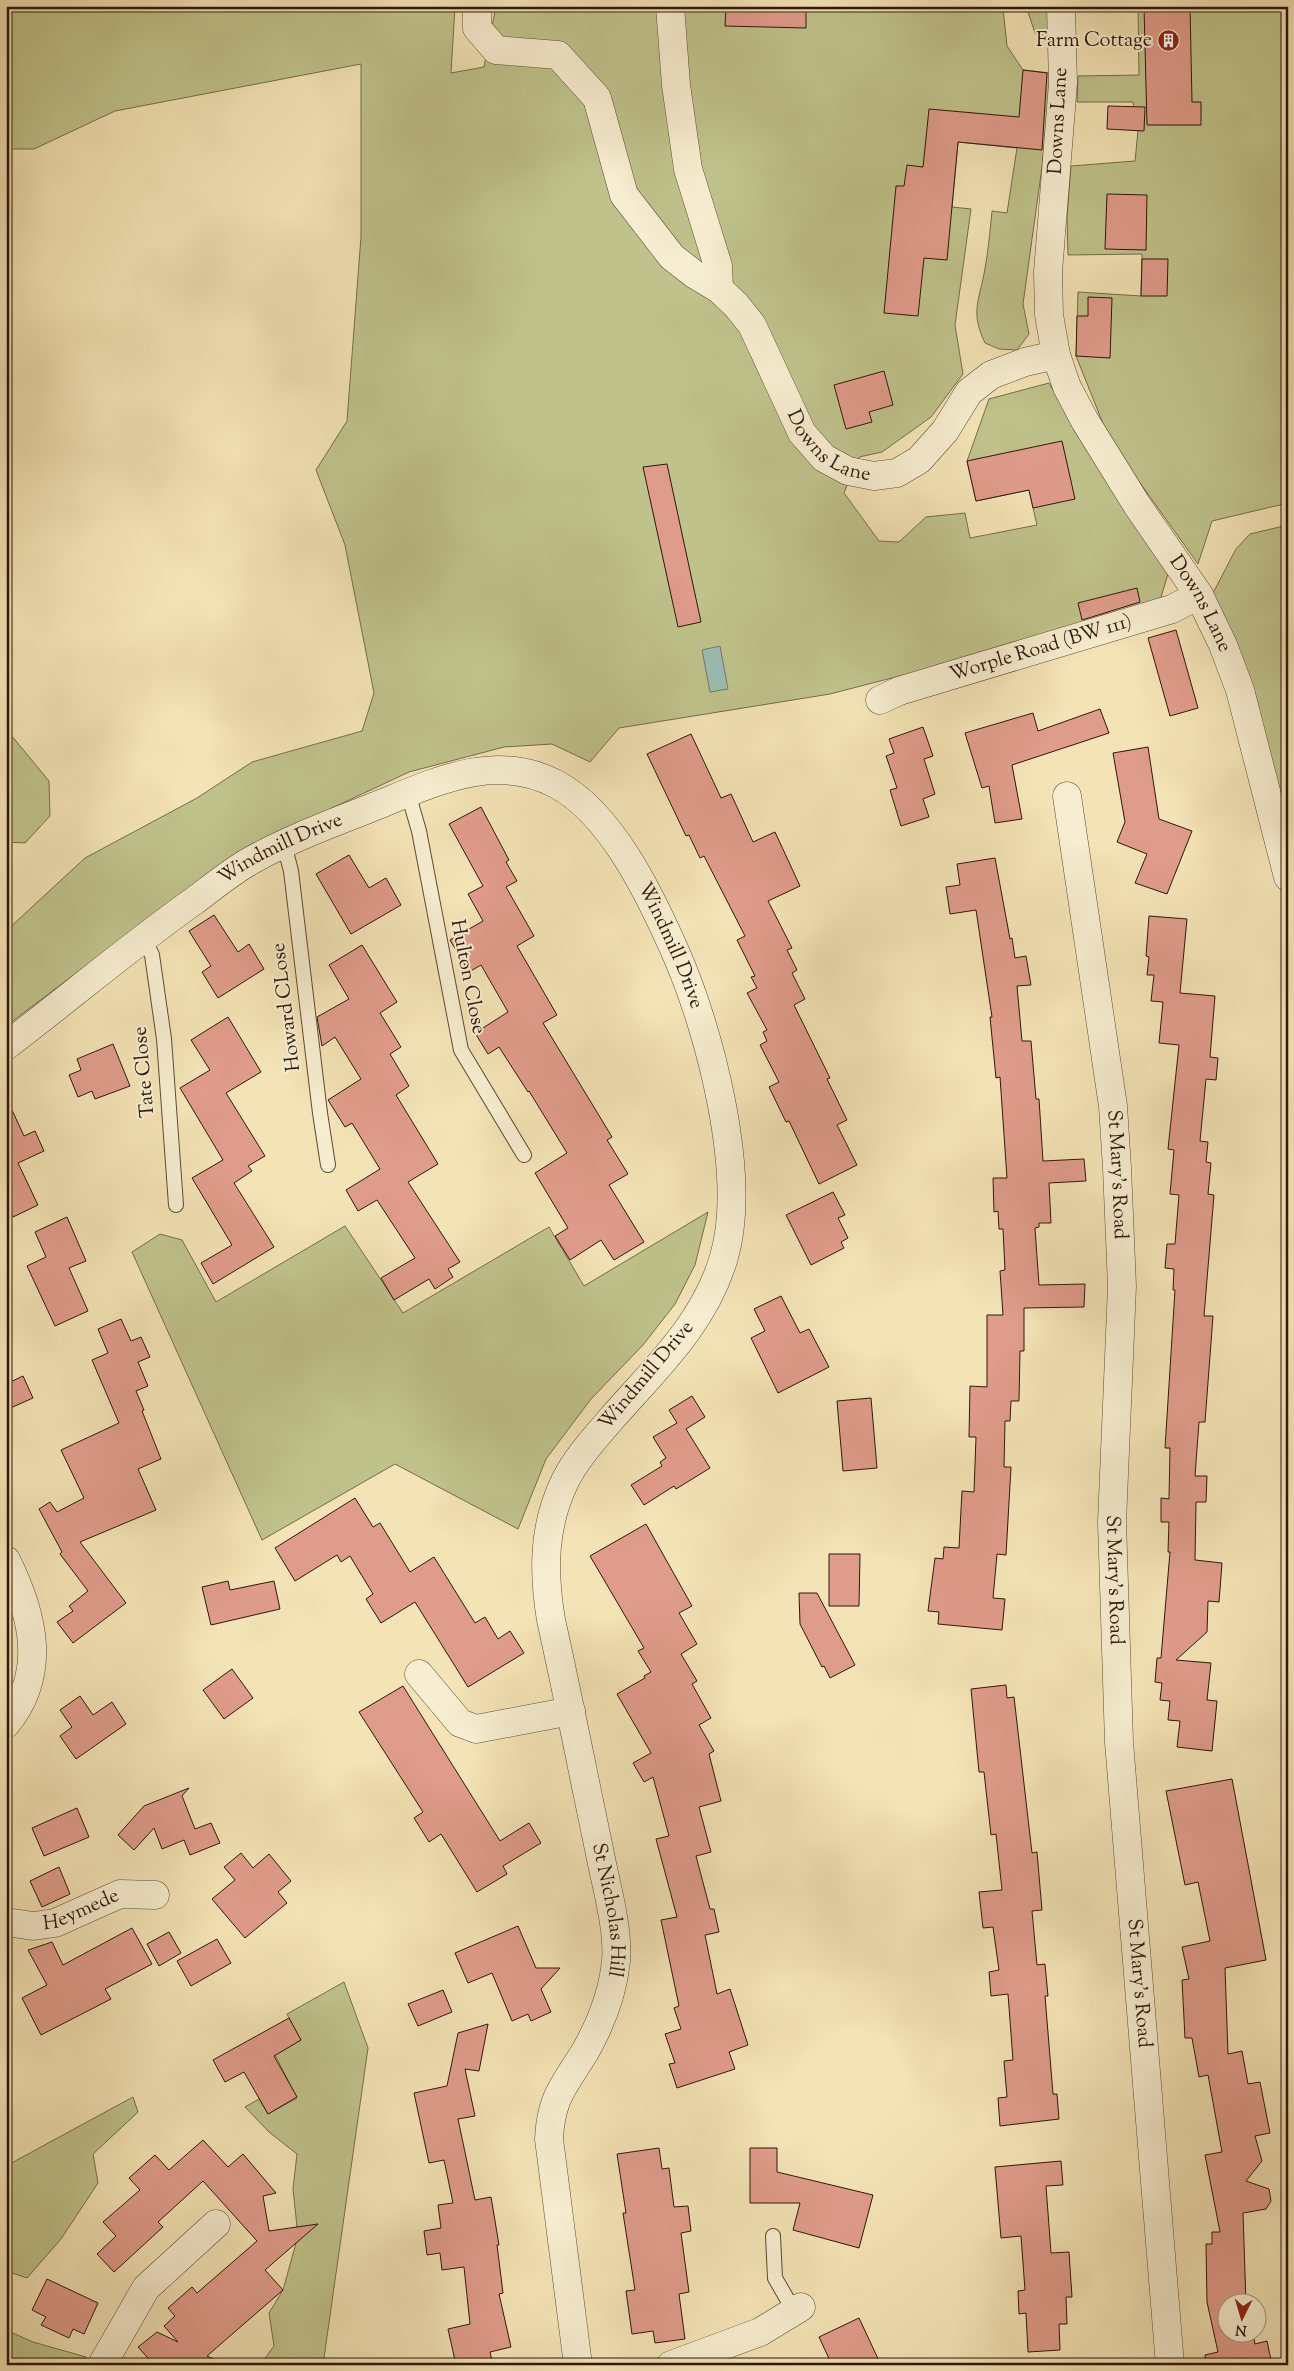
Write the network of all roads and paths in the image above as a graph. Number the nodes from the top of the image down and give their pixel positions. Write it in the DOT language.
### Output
graph roads {
  1 [pos="476,6"];
  2 [pos="670,6"];
  3 [pos="1061,6"];
  4 [pos="719,289"];
  5 [pos="1056,355"];
  6 [pos="1199,595"];
  7 [pos="880,700"];
  8 [pos="408,793"];
  9 [pos="1067,796"];
  10 [pos="284,844"];
  11 [pos="1288,877"];
  12 [pos="143,937"];
  13 [pos="6,1046"];
  14 [pos="524,1154"];
  15 [pos="328,1165"];
  16 [pos="176,1205"];
  17 [pos="6,1560"];
  18 [pos="419,1674"];
  19 [pos="571,1711"];
  20 [pos="6,1724"];
  21 [pos="155,1895"];
  22 [pos="6,1922"];
  23 [pos="216,2224"];
  24 [pos="772,2236"];
  25 [pos="798,2309"];
  26 [pos="102,2365"];
  27 [pos="578,2365"];
  28 [pos="670,2365"];
  29 [pos="1170,2365"];
  1 -- 4 [label="street, Downs Lane"];
  2 -- 4 [label="street"];
  3 -- 5 [label="street, Downs Lane"];
  4 -- 5 [label="street, Downs Lane"];
  5 -- 6 [label="street, Downs Lane"];
  6 -- 7 [label="street, Worple Road (BW 111)"];
  6 -- 11 [label="street, Downs Lane"];
  8 -- 10 [label="street, Windmill Drive"];
  8 -- 14 [label="lane, Hulton Close"];
  8 -- 19 [label="street, Windmill Drive"];
  9 -- 29 [label="street, St Mary's Road"];
  10 -- 12 [label="street, Windmill Drive"];
  10 -- 15 [label="lane, Howard CLose"];
  12 -- 13 [label="street, Windmill Drive"];
  12 -- 16 [label="lane, Tate Close"];
  17 -- 20 [label="street"];
  18 -- 19 [label="street"];
  19 -- 27 [label="street, St Nicholas Hill"];
  21 -- 22 [label="street, Heymede"];
  23 -- 26 [label="street"];
  24 -- 25 [label="lane"];
  25 -- 28 [label="street"];
}
